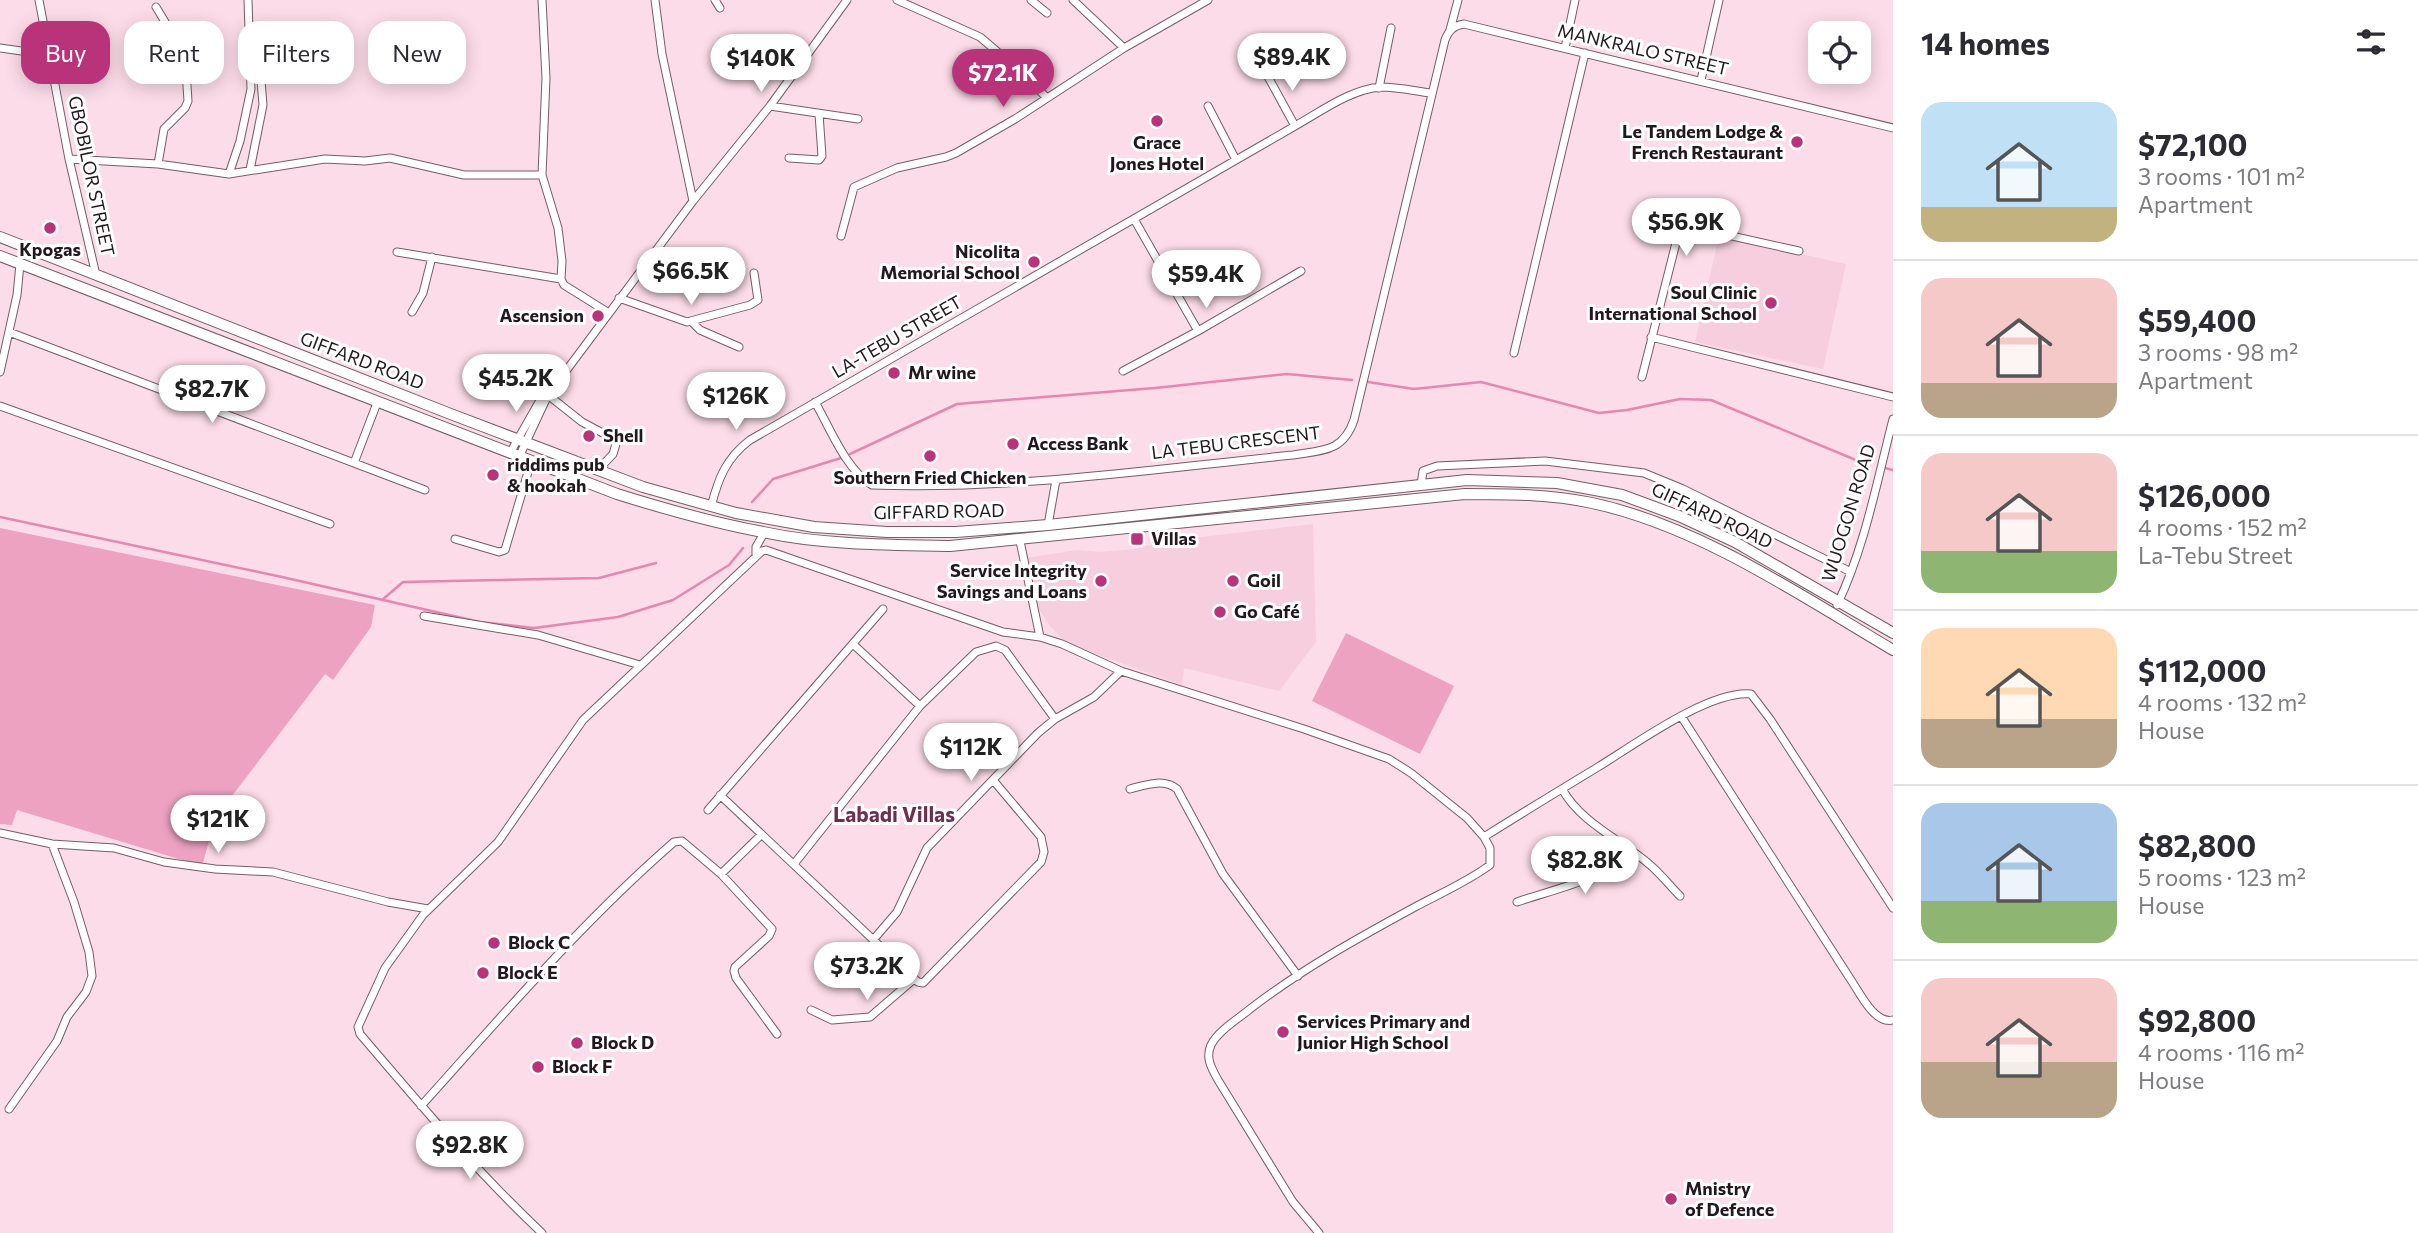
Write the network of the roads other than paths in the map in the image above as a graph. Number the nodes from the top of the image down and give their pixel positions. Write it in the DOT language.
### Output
graph roads {
  1 [pos="39,0"];
  2 [pos="248,0"];
  3 [pos="542,0"];
  4 [pos="655,0"];
  5 [pos="715,0"];
  6 [pos="847,0"];
  7 [pos="897,0"];
  8 [pos="1031,0"];
  9 [pos="1073,0"];
  10 [pos="1208,0"];
  11 [pos="1458,0"];
  12 [pos="1575,0"];
  13 [pos="1719,0"];
  14 [pos="156,7"];
  15 [pos="720,8"];
  16 [pos="1046,13"];
  17 [pos="43,21"];
  18 [pos="249,21"];
  19 [pos="1391,28"];
  20 [pos="1449,30"];
  21 [pos="0,48"];
  22 [pos="1124,48"];
  23 [pos="1565,48"];
  24 [pos="21,51"];
  25 [pos="1585,53"];
  26 [pos="1266,74"];
  27 [pos="1701,80"];
  28 [pos="55,84"];
  29 [pos="251,84"];
  30 [pos="261,84"];
  31 [pos="1379,88"];
  32 [pos="1431,93"];
  33 [pos="1047,97"];
  34 [pos="770,106"];
  35 [pos="1209,106"];
  36 [pos="819,114"];
  37 [pos="858,119"];
  38 [pos="1295,126"];
  39 [pos="1893,128"];
  40 [pos="789,158"];
  41 [pos="69,159"];
  42 [pos="1236,160"];
  43 [pos="158,164"];
  44 [pos="250,170"];
  45 [pos="229,174"];
  46 [pos="542,175"];
  47 [pos="693,201"];
  48 [pos="1134,219"];
  49 [pos="841,236"];
  50 [pos="0,237"];
  51 [pos="1799,251"];
  52 [pos="397,252"];
  53 [pos="0,256"];
  54 [pos="432,257"];
  55 [pos="20,264"];
  56 [pos="1301,271"];
  57 [pos="754,273"];
  58 [pos="96,275"];
  59 [pos="561,279"];
  60 [pos="619,298"];
  61 [pos="412,312"];
  62 [pos="609,313"];
  63 [pos="691,321"];
  64 [pos="1198,331"];
  65 [pos="9,332"];
  66 [pos="1651,337"];
  67 [pos="739,347"];
  68 [pos="1514,353"];
  69 [pos="1123,371"];
  70 [pos="0,372"];
  71 [pos="1643,377"];
  72 [pos="548,395"];
  73 [pos="1893,397"];
  74 [pos="815,402"];
  75 [pos="377,403"];
  76 [pos="0,406"];
  77 [pos="1893,419"];
  78 [pos="1891,438"];
  79 [pos="521,440"];
  80 [pos="515,455"];
  81 [pos="531,462"];
  82 [pos="354,463"];
  83 [pos="598,470"];
  84 [pos="1056,480"];
  85 [pos="1421,485"];
  86 [pos="425,490"];
  87 [pos="711,507"];
  88 [pos="330,524"];
  89 [pos="1048,525"];
  90 [pos="764,533"];
  91 [pos="455,539"];
  92 [pos="1020,541"];
  93 [pos="756,555"];
  94 [pos="1850,572"];
  95 [pos="1839,601"];
  96 [pos="883,609"];
  97 [pos="1832,614"];
  98 [pos="424,616"];
  99 [pos="1893,633"];
  100 [pos="1040,637"];
  101 [pos="854,645"];
  102 [pos="1893,650"];
  103 [pos="640,665"];
  104 [pos="1121,671"];
  105 [pos="920,706"];
  106 [pos="1681,716"];
  107 [pos="1055,719"];
  108 [pos="993,780"];
  109 [pos="1130,789"];
  110 [pos="1562,789"];
  111 [pos="720,795"];
  112 [pos="708,810"];
  113 [pos="0,833"];
  114 [pos="761,835"];
  115 [pos="1484,837"];
  116 [pos="52,844"];
  117 [pos="1629,850"];
  118 [pos="794,864"];
  119 [pos="721,874"];
  120 [pos="1680,896"];
  121 [pos="1517,902"];
  122 [pos="1893,908"];
  123 [pos="428,909"];
  124 [pos="873,940"];
  125 [pos="1298,976"];
  126 [pos="915,979"];
  127 [pos="811,1010"];
  128 [pos="1893,1020"];
  129 [pos="777,1034"];
  130 [pos="421,1106"];
  131 [pos="9,1109"];
  132 [pos="542,1233"];
  133 [pos="1319,1233"];
  1 -- 17 [label="street, GBOBILOR STREET"];
  2 -- 18 [label="street"];
  3 -- 46 [label="street"];
  4 -- 47 [label="street"];
  5 -- 15 [label="street"];
  6 -- 34 [label="street"];
  7 -- 33 [label="street"];
  8 -- 16 [label="street"];
  9 -- 22 [label="street"];
  10 -- 22 [label="street"];
  11 -- 20 [label="street"];
  12 -- 23 [label="street"];
  13 -- 27 [label="street"];
  14 -- 43 [label="street"];
  19 -- 31 [label="street"];
  20 -- 23 [label="street, MANKRALO STREET"];
  20 -- 32 [label="street"];
  21 -- 24 [label="street"];
  22 -- 33 [label="street"];
  23 -- 25 [label="street, MANKRALO STREET"];
  25 -- 27 [label="street, MANKRALO STREET"];
  25 -- 68 [label="street"];
  26 -- 38 [label="street"];
  27 -- 39 [label="street, MANKRALO STREET"];
  28 -- 41 [label="street, GBOBILOR STREET"];
  29 -- 45 [label="street"];
  30 -- 44 [label="street"];
  31 -- 32 [label="street, LA-TEBU STREET"];
  31 -- 38 [label="street, LA-TEBU STREET"];
  32 -- 84 [label="street, LA TEBU CRESCENT"];
  33 -- 49 [label="street"];
  34 -- 36 [label="street"];
  34 -- 47 [label="street"];
  35 -- 42 [label="street"];
  36 -- 37 [label="street"];
  36 -- 40 [label="street"];
  38 -- 42 [label="street, LA-TEBU STREET"];
  41 -- 43 [label="street"];
  41 -- 58 [label="street, GBOBILOR STREET"];
  42 -- 48 [label="street, LA-TEBU STREET"];
  43 -- 45 [label="street"];
  44 -- 45 [label="street"];
  44 -- 46 [label="street"];
  46 -- 59 [label="street"];
  47 -- 60 [label="street"];
  48 -- 64 [label="street"];
  48 -- 74 [label="street, LA-TEBU STREET"];
  50 -- 58 [label="main road, GIFFARD ROAD"];
  51 -- 66 [label="street"];
  52 -- 54 [label="street"];
  53 -- 55 [label="main road, GIFFARD ROAD"];
  54 -- 59 [label="street"];
  54 -- 61 [label="street"];
  55 -- 65 [label="street"];
  55 -- 75 [label="main road, GIFFARD ROAD"];
  56 -- 64 [label="street"];
  57 -- 63 [label="street"];
  58 -- 79 [label="main road, GIFFARD ROAD"];
  59 -- 62 [label="street"];
  60 -- 62 [label="street"];
  60 -- 63 [label="street"];
  62 -- 72 [label="street"];
  63 -- 67 [label="street"];
  64 -- 69 [label="street"];
  65 -- 70 [label="street"];
  65 -- 82 [label="street"];
  66 -- 71 [label="street"];
  66 -- 73 [label="street"];
  72 -- 79 [label="street"];
  72 -- 83 [label="street"];
  74 -- 84 [label="street, LA TEBU CRESCENT"];
  74 -- 87 [label="street, LA-TEBU STREET"];
  75 -- 80 [label="main road, GIFFARD ROAD"];
  75 -- 82 [label="street"];
  76 -- 88 [label="street"];
  77 -- 78 [label="street, WUOGON ROAD"];
  78 -- 94 [label="street, WUOGON ROAD"];
  79 -- 80 [label="street"];
  79 -- 83 [label="main road, GIFFARD ROAD"];
  80 -- 81 [label="main road, GIFFARD ROAD"];
  81 -- 90 [label="main road, GIFFARD ROAD"];
  81 -- 91 [label="street"];
  82 -- 86 [label="street"];
  83 -- 87 [label="main road, GIFFARD ROAD"];
  84 -- 89 [label="street"];
  85 -- 89 [label="main road, GIFFARD ROAD"];
  85 -- 94 [label="street"];
  85 -- 95 [label="main road, GIFFARD ROAD"];
  87 -- 89 [label="main road, GIFFARD ROAD"];
  90 -- 92 [label="main road, GIFFARD ROAD"];
  90 -- 93 [label="street"];
  92 -- 97 [label="main road, GIFFARD ROAD"];
  92 -- 100 [label="street"];
  93 -- 100 [label="street"];
  93 -- 103 [label="street"];
  94 -- 95 [label="street, WUOGON ROAD"];
  95 -- 97 [label="street, WUOGON ROAD"];
  95 -- 99 [label="main road, GIFFARD ROAD"];
  96 -- 101 [label="street"];
  97 -- 102 [label="main road, GIFFARD ROAD"];
  98 -- 103 [label="street"];
  100 -- 104 [label="street"];
  101 -- 105 [label="street"];
  101 -- 111 [label="street"];
  103 -- 123 [label="street"];
  104 -- 107 [label="street"];
  104 -- 115 [label="street"];
  105 -- 107 [label="street"];
  105 -- 118 [label="street"];
  106 -- 110 [label="street"];
  106 -- 122 [label="street"];
  106 -- 128 [label="street"];
  107 -- 108 [label="street"];
  108 -- 124 [label="street"];
  108 -- 126 [label="street"];
  109 -- 125 [label="street"];
  110 -- 115 [label="street"];
  110 -- 117 [label="street"];
  111 -- 112 [label="street"];
  111 -- 114 [label="street"];
  113 -- 116 [label="street"];
  114 -- 118 [label="street"];
  114 -- 119 [label="street"];
  115 -- 125 [label="street"];
  116 -- 123 [label="street"];
  116 -- 131 [label="street"];
  117 -- 120 [label="street"];
  117 -- 121 [label="street"];
  118 -- 124 [label="street"];
  119 -- 129 [label="street"];
  119 -- 130 [label="street"];
  123 -- 130 [label="street"];
  124 -- 126 [label="street"];
  125 -- 133 [label="street"];
  126 -- 127 [label="street"];
  130 -- 132 [label="street"];
}
